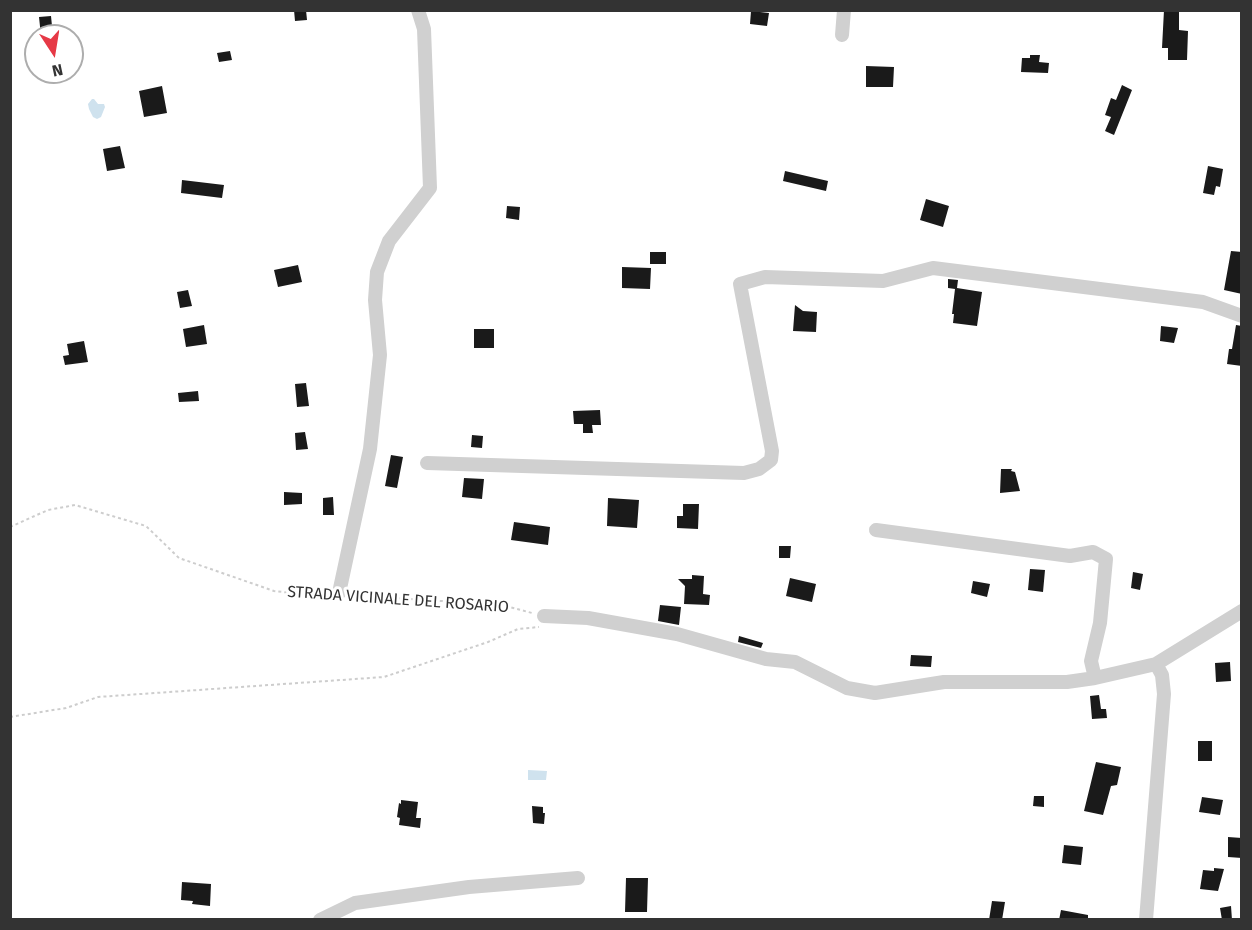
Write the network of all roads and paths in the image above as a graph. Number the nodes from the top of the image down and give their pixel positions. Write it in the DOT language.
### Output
graph roads {
  1 [pos="418,10"];
  2 [pos="844,10"];
  3 [pos="842,35"];
  4 [pos="1242,316"];
  5 [pos="427,463"];
  6 [pos="10,527"];
  7 [pos="876,530"];
  8 [pos="339,594"];
  9 [pos="1242,611"];
  10 [pos="541,622"];
  11 [pos="1156,664"];
  12 [pos="1095,678"];
  13 [pos="10,717"];
  14 [pos="578,878"];
  15 [pos="320,920"];
  16 [pos="1146,920"];
  1 -- 8 [label="street"];
  2 -- 3 [label="street"];
  4 -- 5 [label="street"];
  6 -- 8 [label="path, STRADA VICINALE DEL ROSARIO"];
  7 -- 12 [label="street"];
  8 -- 10 [label="path, STRADA VICINALE DEL ROSARIO"];
  9 -- 11 [label="street"];
  10 -- 12 [label="street"];
  10 -- 13 [label="path"];
  11 -- 12 [label="street"];
  11 -- 16 [label="street"];
  14 -- 15 [label="street"];
}
